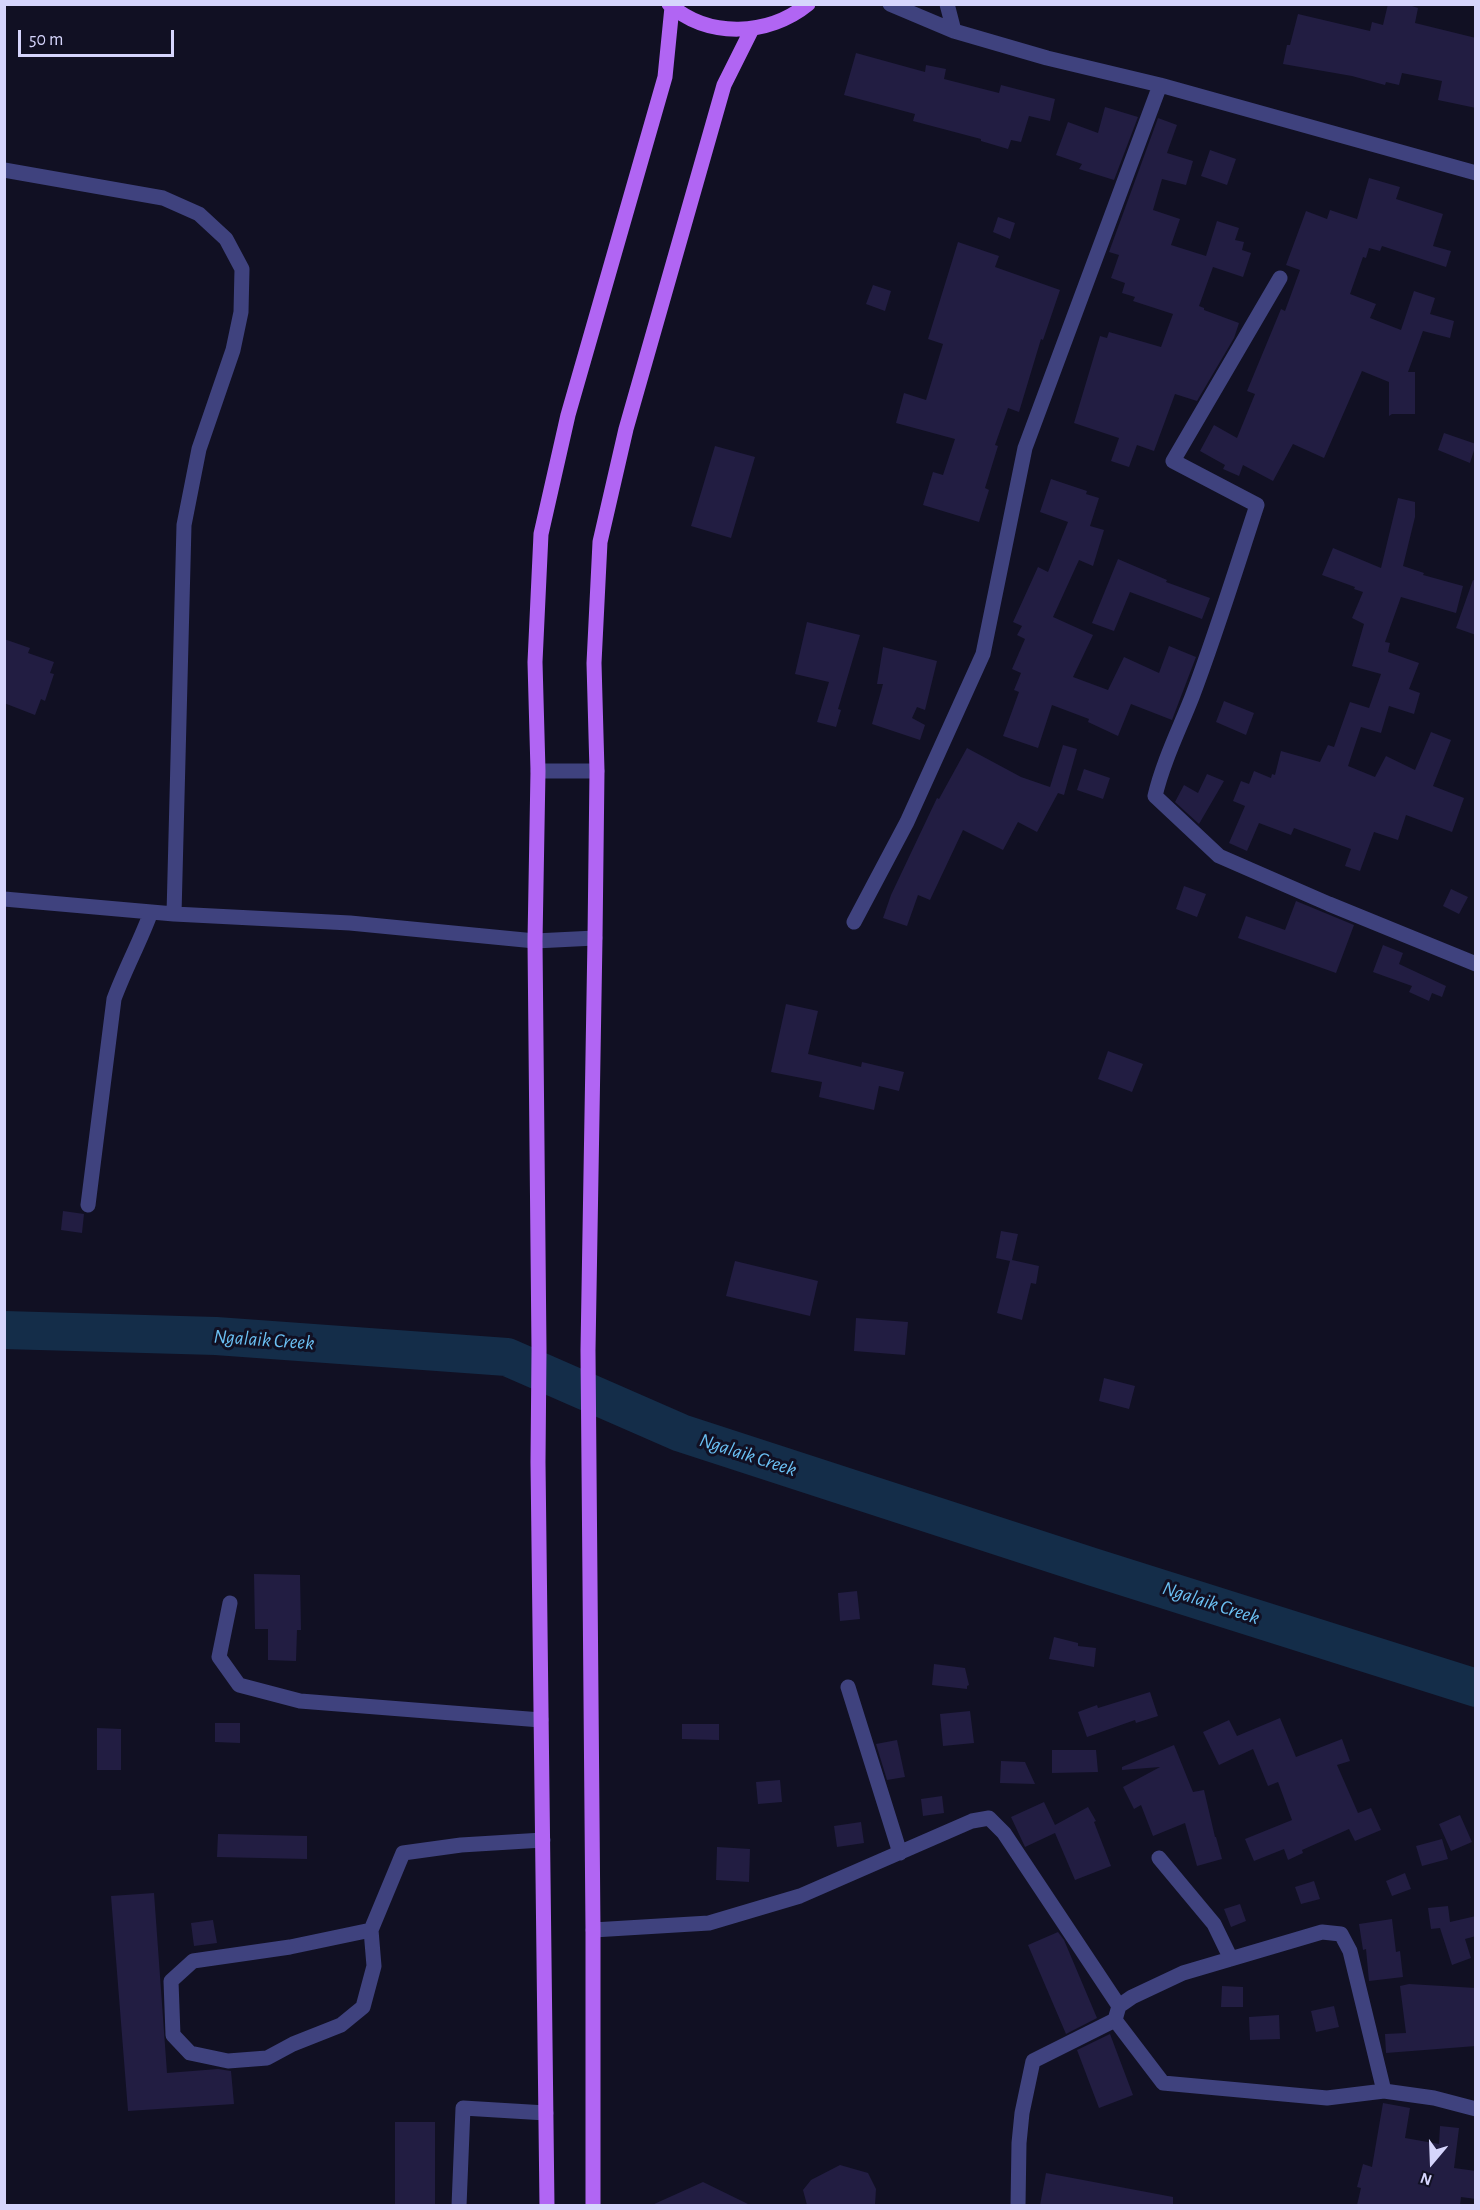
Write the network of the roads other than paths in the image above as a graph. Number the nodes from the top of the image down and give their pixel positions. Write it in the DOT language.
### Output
graph roads {
  1 [pos="808,4"];
  2 [pos="890,4"];
  3 [pos="947,4"];
  4 [pos="670,6"];
  5 [pos="752,29"];
  6 [pos="954,31"];
  7 [pos="1160,85"];
  8 [pos="4,170"];
  9 [pos="1476,173"];
  10 [pos="1280,278"];
  11 [pos="538,771"];
  12 [pos="597,771"];
  13 [pos="4,898"];
  14 [pos="151,912"];
  15 [pos="174,914"];
  16 [pos="854,922"];
  17 [pos="596,938"];
  18 [pos="535,941"];
  19 [pos="1476,964"];
  20 [pos="88,1205"];
  21 [pos="230,1603"];
  22 [pos="849,1687"];
  23 [pos="541,1720"];
  24 [pos="543,1840"];
  25 [pos="900,1853"];
  26 [pos="1159,1858"];
  27 [pos="371,1930"];
  28 [pos="593,1930"];
  29 [pos="1231,1959"];
  30 [pos="1117,2013"];
  31 [pos="1384,2091"];
  32 [pos="1476,2109"];
  33 [pos="546,2113"];
  34 [pos="459,2205"];
  35 [pos="546,2205"];
  36 [pos="593,2205"];
  37 [pos="1018,2205"];
  1 -- 5 [label="main road"];
  2 -- 6 [label="street"];
  3 -- 6 [label="street"];
  4 -- 5 [label="main road"];
  4 -- 11 [label="main road"];
  5 -- 12 [label="main road"];
  6 -- 7 [label="street"];
  7 -- 9 [label="street"];
  7 -- 16 [label="street"];
  8 -- 15 [label="street"];
  10 -- 19 [label="street"];
  11 -- 12 [label="street"];
  11 -- 18 [label="main road"];
  12 -- 17 [label="main road"];
  13 -- 14 [label="street"];
  14 -- 15 [label="street"];
  14 -- 20 [label="street"];
  15 -- 18 [label="street"];
  17 -- 18 [label="street"];
  17 -- 28 [label="main road"];
  18 -- 23 [label="main road"];
  21 -- 23 [label="street"];
  22 -- 25 [label="street"];
  23 -- 24 [label="main road"];
  24 -- 27 [label="street"];
  24 -- 33 [label="main road"];
  25 -- 28 [label="street"];
  25 -- 30 [label="street"];
  26 -- 29 [label="street"];
  27 -- 27 [label="street"];
  28 -- 36 [label="main road"];
  29 -- 30 [label="street"];
  29 -- 31 [label="street"];
  30 -- 31 [label="street"];
  30 -- 37 [label="street"];
  31 -- 32 [label="street"];
  33 -- 34 [label="street"];
  33 -- 35 [label="main road"];
}
